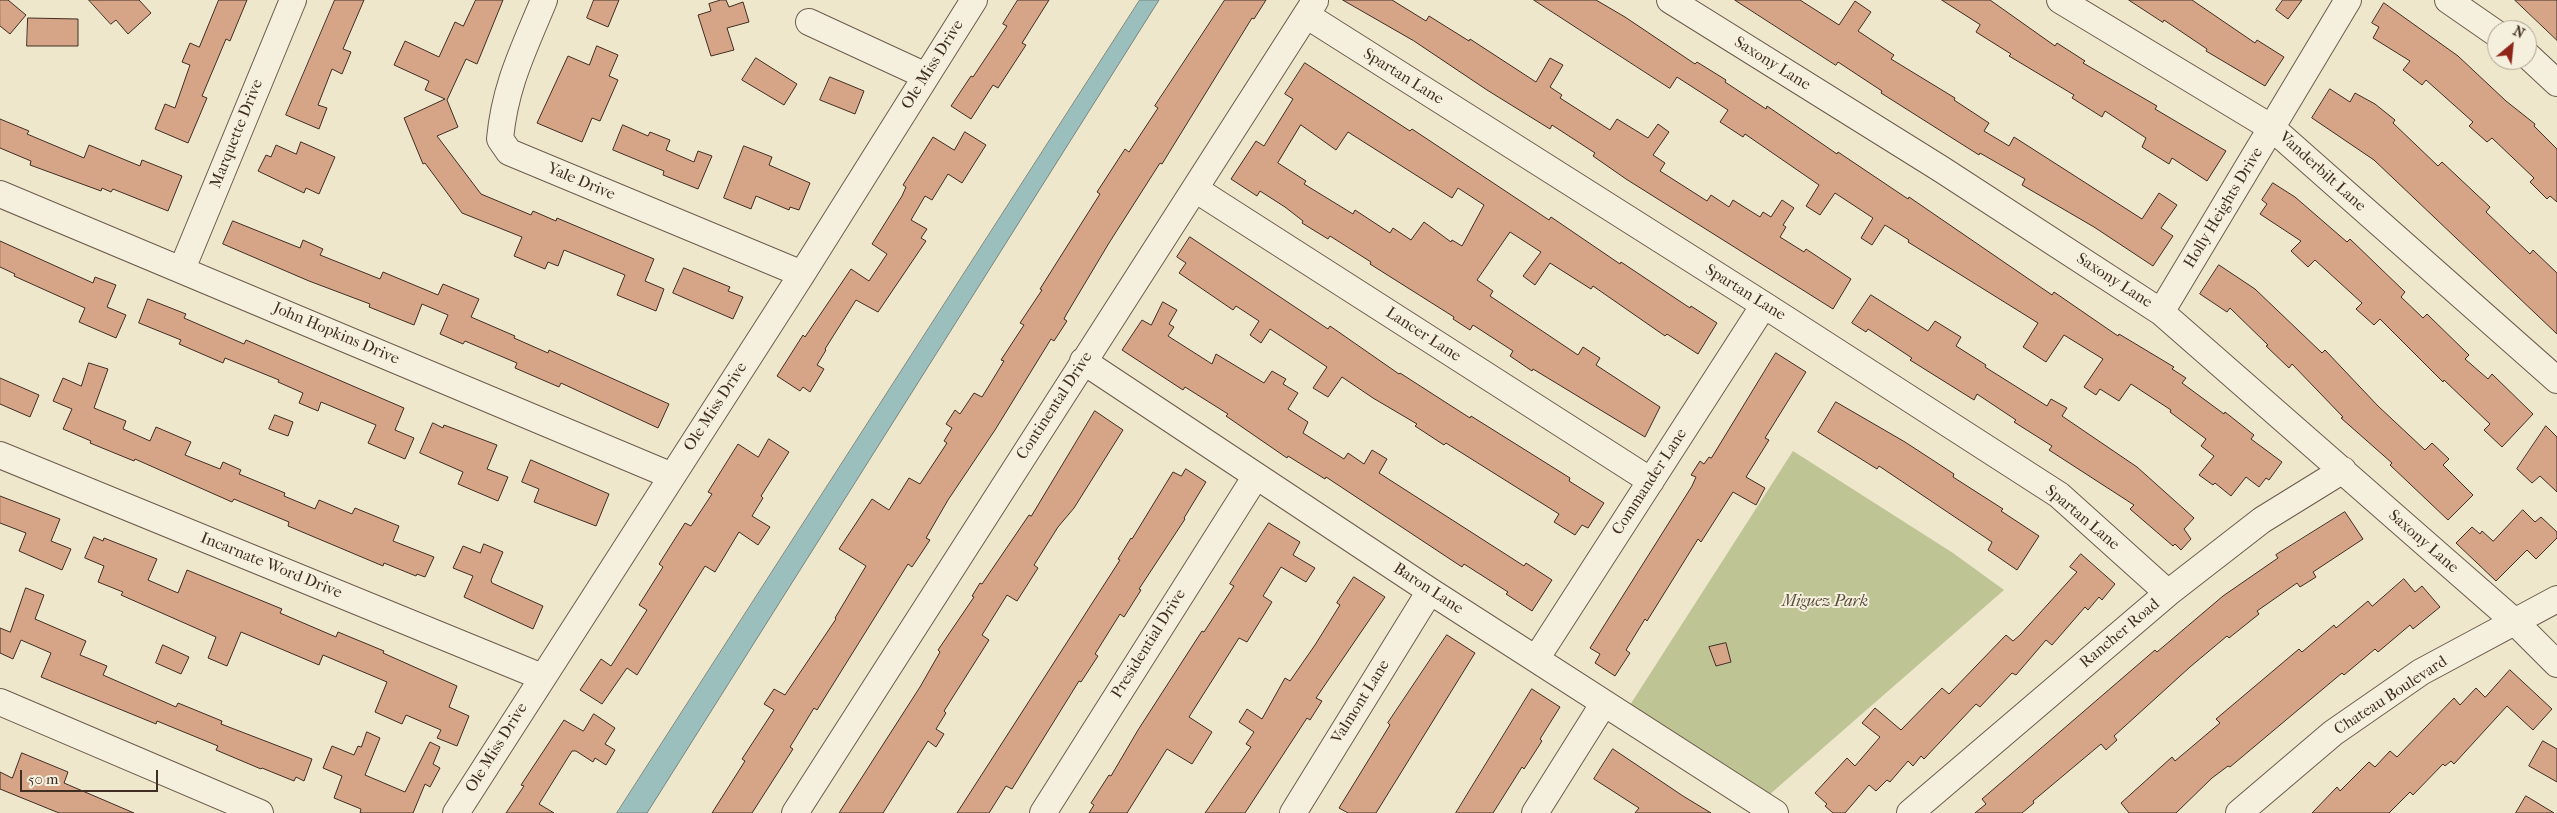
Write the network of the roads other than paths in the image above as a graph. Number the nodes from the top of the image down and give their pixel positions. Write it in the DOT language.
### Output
graph roads {
  1 [pos="293,0"];
  2 [pos="544,0"];
  3 [pos="974,0"];
  4 [pos="1670,0"];
  5 [pos="2060,0"];
  6 [pos="2348,0"];
  7 [pos="2448,0"];
  8 [pos="1311,8"];
  9 [pos="809,22"];
  10 [pos="2487,27"];
  11 [pos="2537,64"];
  12 [pos="926,76"];
  13 [pos="2557,83"];
  14 [pos="2272,128"];
  15 [pos="1195,189"];
  16 [pos="0,194"];
  17 [pos="182,269"];
  18 [pos="802,274"];
  19 [pos="1764,305"];
  20 [pos="2161,312"];
  21 [pos="1083,361"];
  22 [pos="2557,380"];
  23 [pos="0,455"];
  24 [pos="2343,470"];
  25 [pos="672,476"];
  26 [pos="1256,476"];
  27 [pos="1651,481"];
  28 [pos="1430,591"];
  29 [pos="2168,594"];
  30 [pos="2557,599"];
  31 [pos="2514,621"];
  32 [pos="1536,659"];
  33 [pos="2557,664"];
  34 [pos="542,677"];
  35 [pos="0,702"];
  36 [pos="1604,703"];
  37 [pos="260,813"];
  38 [pos="456,813"];
  39 [pos="795,813"];
  40 [pos="1043,813"];
  41 [pos="1292,813"];
  42 [pos="1536,813"];
  43 [pos="1775,813"];
  44 [pos="1910,813"];
  45 [pos="2239,813"];
  1 -- 17 [label="street, Marquette Drive"];
  2 -- 18 [label="street, Yale Drive"];
  3 -- 12 [label="street, Ole Miss Drive"];
  4 -- 20 [label="street, Saxony Lane"];
  5 -- 14 [label="street, Vanderbilt Lane"];
  6 -- 14 [label="street, Holly Heights Drive"];
  7 -- 10 [label="street"];
  8 -- 15 [label="street, Continental Drive"];
  8 -- 19 [label="street, Spartan Lane"];
  9 -- 12 [label="street"];
  11 -- 13 [label="street"];
  12 -- 18 [label="street, Ole Miss Drive"];
  14 -- 20 [label="street, Holly Heights Drive"];
  14 -- 22 [label="street, Vanderbilt Lane"];
  15 -- 21 [label="street, Continental Drive"];
  15 -- 27 [label="street, Lancer Lane"];
  16 -- 17 [label="street, John Hopkins Drive"];
  17 -- 25 [label="street, John Hopkins Drive"];
  18 -- 25 [label="street, Ole Miss Drive"];
  19 -- 27 [label="street, Commander Lane"];
  19 -- 29 [label="street, Spartan Lane"];
  20 -- 24 [label="street, Saxony Lane"];
  21 -- 26 [label="street, Baron Lane"];
  21 -- 39 [label="street, Continental Drive"];
  23 -- 34 [label="street, Incarnate Word Drive"];
  24 -- 29 [label="street, Rancher Road"];
  24 -- 31 [label="street, Saxony Lane"];
  25 -- 34 [label="street, Ole Miss Drive"];
  26 -- 28 [label="street, Baron Lane"];
  26 -- 40 [label="street, Presidential Drive"];
  27 -- 32 [label="street, Commander Lane"];
  28 -- 32 [label="street, Baron Lane"];
  28 -- 41 [label="street, Valmont Lane"];
  29 -- 44 [label="street, Rancher Road"];
  30 -- 31 [label="street, Chateau Boulevard"];
  31 -- 33 [label="street, Saxony Lane"];
  31 -- 45 [label="street, Chateau Boulevard"];
  32 -- 36 [label="street, Baron Lane"];
  34 -- 38 [label="street, Ole Miss Drive"];
  35 -- 37 [label="street"];
  36 -- 42 [label="street"];
  36 -- 43 [label="street, Baron Lane"];
}
